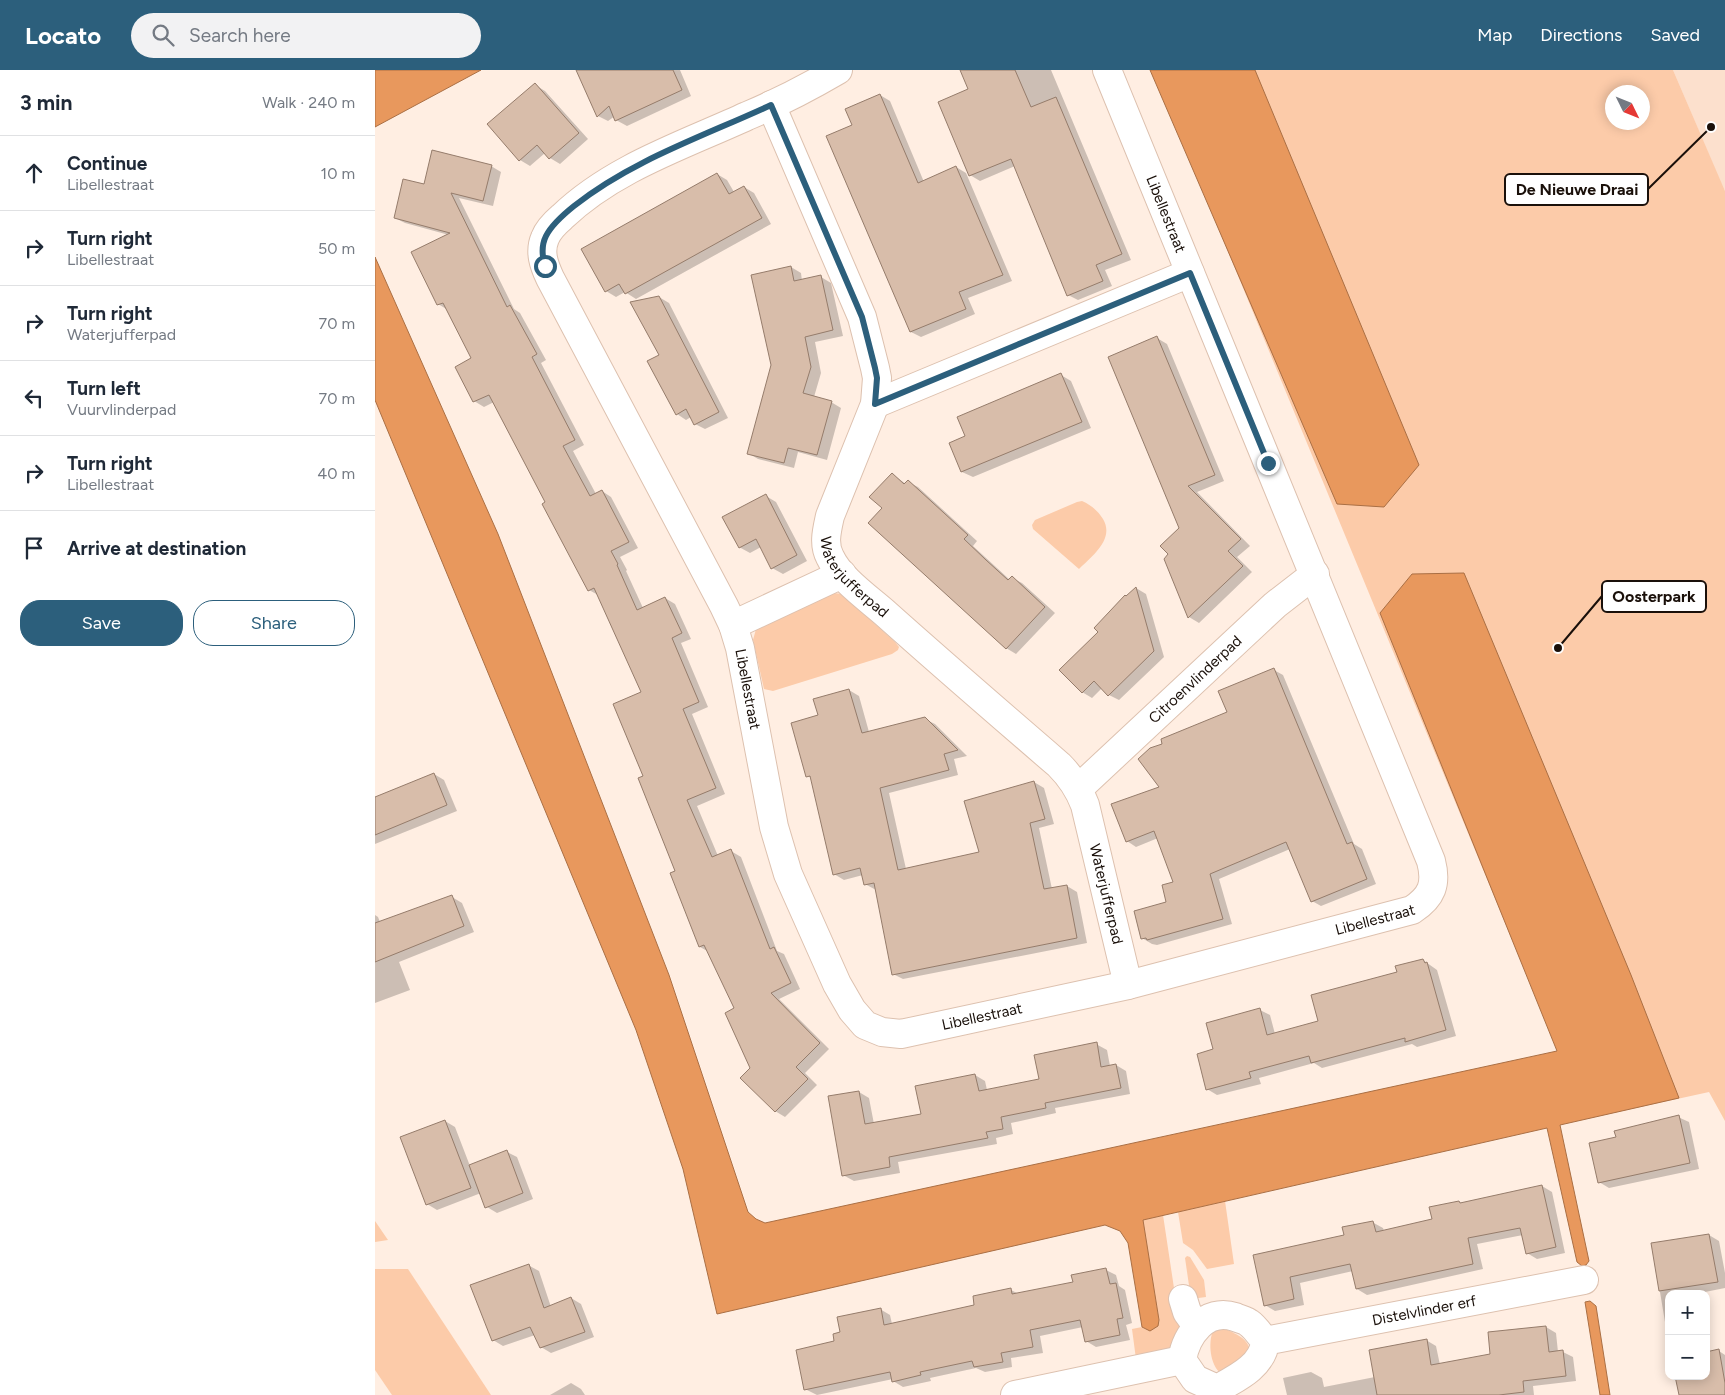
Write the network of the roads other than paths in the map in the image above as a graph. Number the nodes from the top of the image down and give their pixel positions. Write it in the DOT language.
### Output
graph roads {
  1 [pos="838,70"];
  2 [pos="1107,70"];
  3 [pos="771,105"];
  4 [pos="1190,273"];
  5 [pos="875,404"];
  6 [pos="842,574"];
  7 [pos="1315,574"];
  8 [pos="733,626"];
  9 [pos="1079,788"];
  10 [pos="1128,985"];
  11 [pos="1583,1280"];
  12 [pos="1183,1299"];
  13 [pos="1197,1326"];
  14 [pos="1265,1340"];
  15 [pos="1182,1360"];
  16 [pos="1217,1392"];
  17 [pos="1015,1395"];
  1 -- 3 [label="street, Libellestraat"];
  2 -- 4 [label="street, Libellestraat"];
  3 -- 5 [label="street, Waterjufferpad"];
  3 -- 8 [label="street, Libellestraat"];
  4 -- 5 [label="street"];
  4 -- 7 [label="street, Libellestraat"];
  5 -- 6 [label="street, Waterjufferpad"];
  6 -- 8 [label="street"];
  6 -- 9 [label="street, Waterjufferpad"];
  7 -- 9 [label="street, Citroenvlinderpad"];
  7 -- 10 [label="street, Libellestraat"];
  8 -- 10 [label="street, Libellestraat"];
  9 -- 10 [label="street, Waterjufferpad"];
  11 -- 14 [label="street, Distelvlinder erf"];
  12 -- 13 [label="street"];
  13 -- 14 [label="street"];
  13 -- 15 [label="street"];
  14 -- 16 [label="street"];
  15 -- 16 [label="street"];
  15 -- 17 [label="street"];
}
